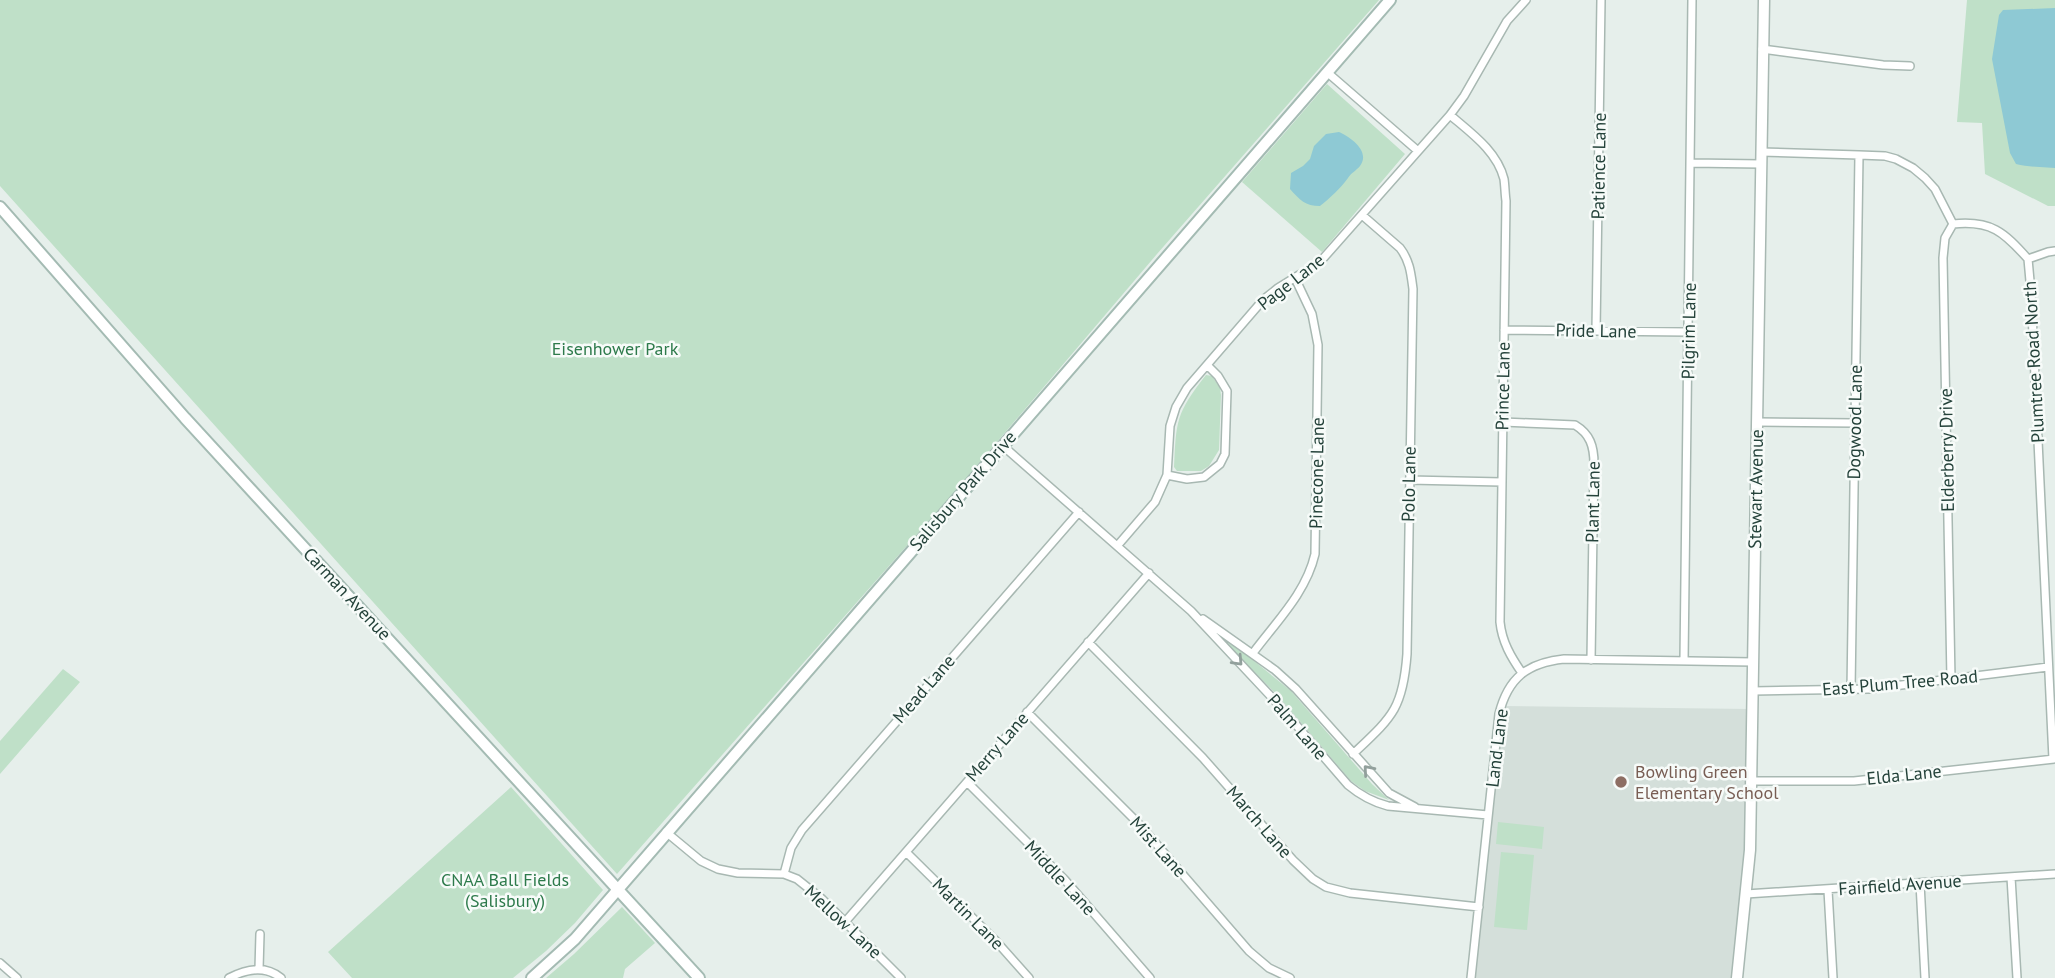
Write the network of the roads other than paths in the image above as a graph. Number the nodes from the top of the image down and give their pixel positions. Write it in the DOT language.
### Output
graph roads {
  1 [pos="1390,0"];
  2 [pos="1526,0"];
  3 [pos="1601,0"];
  4 [pos="1692,0"];
  5 [pos="1764,0"];
  6 [pos="1762,49"];
  7 [pos="1910,66"];
  8 [pos="1328,73"];
  9 [pos="1450,115"];
  10 [pos="1418,151"];
  11 [pos="1761,152"];
  12 [pos="1859,155"];
  13 [pos="1691,163"];
  14 [pos="1761,164"];
  15 [pos="0,207"];
  16 [pos="1362,215"];
  17 [pos="1954,224"];
  18 [pos="2055,251"];
  19 [pos="2028,259"];
  20 [pos="1295,278"];
  21 [pos="1504,330"];
  22 [pos="1596,331"];
  23 [pos="1688,332"];
  24 [pos="1208,366"];
  25 [pos="1503,422"];
  26 [pos="1757,422"];
  27 [pos="1855,423"];
  28 [pos="1002,445"];
  29 [pos="1167,475"];
  30 [pos="1409,480"];
  31 [pos="1502,482"];
  32 [pos="1079,512"];
  33 [pos="1118,545"];
  34 [pos="1149,573"];
  35 [pos="1191,611"];
  36 [pos="1088,642"];
  37 [pos="1253,653"];
  38 [pos="1591,660"];
  39 [pos="1684,661"];
  40 [pos="1753,662"];
  41 [pos="2048,667"];
  42 [pos="1522,673"];
  43 [pos="1951,679"];
  44 [pos="1851,690"];
  45 [pos="1753,691"];
  46 [pos="1027,712"];
  47 [pos="1353,754"];
  48 [pos="2054,759"];
  49 [pos="1752,781"];
  50 [pos="967,782"];
  51 [pos="1422,810"];
  52 [pos="1488,815"];
  53 [pos="666,832"];
  54 [pos="906,852"];
  55 [pos="784,874"];
  56 [pos="2055,874"];
  57 [pos="2011,877"];
  58 [pos="1920,883"];
  59 [pos="617,889"];
  60 [pos="1828,890"];
  61 [pos="1746,894"];
  62 [pos="1479,907"];
  63 [pos="845,922"];
  64 [pos="260,934"];
  65 [pos="0,963"];
  66 [pos="258,969"];
  67 [pos="17,978"];
  68 [pos="229,978"];
  69 [pos="281,978"];
  70 [pos="532,978"];
  71 [pos="699,978"];
  72 [pos="901,978"];
  73 [pos="1028,978"];
  74 [pos="1150,978"];
  75 [pos="1290,978"];
  76 [pos="1471,978"];
  77 [pos="1737,978"];
  78 [pos="1833,978"];
  79 [pos="1925,978"];
  80 [pos="2017,978"];
  1 -- 8 [label="main road, Salisbury Park Drive"];
  2 -- 9 [label="street, Page Lane"];
  3 -- 22 [label="street, Patience Lane"];
  4 -- 13 [label="street, Pilgrim Lane"];
  5 -- 6 [label="street, Stewart Avenue"];
  6 -- 7 [label="street"];
  6 -- 11 [label="street, Stewart Avenue"];
  8 -- 10 [label="street"];
  8 -- 28 [label="main road, Salisbury Park Drive"];
  9 -- 10 [label="street, Page Lane"];
  9 -- 21 [label="street, Prince Lane"];
  10 -- 16 [label="street, Page Lane"];
  11 -- 12 [label="street"];
  11 -- 14 [label="street, Stewart Avenue"];
  12 -- 17 [label="street"];
  12 -- 27 [label="street, Dogwood Lane"];
  13 -- 14 [label="street"];
  13 -- 23 [label="street, Pilgrim Lane"];
  14 -- 26 [label="street, Stewart Avenue"];
  15 -- 59 [label="main road, Carman Avenue"];
  16 -- 20 [label="street, Page Lane"];
  16 -- 30 [label="street, Polo Lane"];
  17 -- 19 [label="street"];
  17 -- 43 [label="street, Elderberry Drive"];
  18 -- 19 [label="street"];
  19 -- 41 [label="street, Plumtree Road North"];
  20 -- 24 [label="street, Page Lane"];
  20 -- 37 [label="street, Pinecone Lane"];
  21 -- 22 [label="street, Pride Lane"];
  21 -- 25 [label="street, Prince Lane"];
  22 -- 23 [label="street, Pride Lane"];
  23 -- 39 [label="street, Pilgrim Lane"];
  24 -- 29 [label="street, Page Lane"];
  24 -- 29 [label="street"];
  25 -- 31 [label="street, Prince Lane"];
  25 -- 38 [label="street, Plant Lane"];
  26 -- 27 [label="street"];
  26 -- 40 [label="street, Stewart Avenue"];
  27 -- 44 [label="street, Dogwood Lane"];
  28 -- 32 [label="street, Palm Lane"];
  28 -- 53 [label="main road, Salisbury Park Drive"];
  29 -- 33 [label="street, Page Lane"];
  30 -- 31 [label="street"];
  30 -- 47 [label="street, Polo Lane"];
  31 -- 42 [label="street, Prince Lane"];
  32 -- 33 [label="street, Palm Lane"];
  32 -- 55 [label="street, Mead Lane"];
  33 -- 34 [label="street, Palm Lane"];
  34 -- 35 [label="street, Palm Lane"];
  34 -- 36 [label="street, Merry Lane"];
  35 -- 37 [label="street, Palm Lane"];
  35 -- 51 [label="street, Palm Lane, one-way"];
  36 -- 46 [label="street, Merry Lane"];
  36 -- 62 [label="street, March Lane"];
  37 -- 47 [label="street, Palm Lane"];
  38 -- 39 [label="street"];
  38 -- 42 [label="street"];
  39 -- 40 [label="street"];
  40 -- 45 [label="street, Stewart Avenue"];
  41 -- 43 [label="street, East Plum Tree Road"];
  41 -- 48 [label="street, Plumtree Road North"];
  42 -- 52 [label="street, Land Lane"];
  43 -- 44 [label="street, East Plum Tree Road"];
  44 -- 45 [label="street, East Plum Tree Road"];
  45 -- 49 [label="street, Stewart Avenue"];
  46 -- 50 [label="street, Merry Lane"];
  46 -- 75 [label="street, Mist Lane"];
  51 -- 47 [label="street, Palm Lane, one-way"];
  48 -- 49 [label="street, Elda Lane"];
  49 -- 61 [label="street, Stewart Avenue"];
  50 -- 54 [label="street, Merry Lane"];
  50 -- 74 [label="street, Middle Lane"];
  51 -- 52 [label="street, Palm Lane"];
  52 -- 62 [label="street, Land Lane"];
  53 -- 55 [label="street"];
  53 -- 59 [label="main road, Salisbury Park Drive"];
  54 -- 63 [label="street, Merry Lane"];
  54 -- 73 [label="street, Martin Lane"];
  55 -- 63 [label="street, Mellow Lane"];
  56 -- 57 [label="street, Fairfield Avenue"];
  57 -- 58 [label="street, Fairfield Avenue"];
  57 -- 80 [label="street"];
  58 -- 60 [label="street, Fairfield Avenue"];
  58 -- 79 [label="street"];
  59 -- 70 [label="main road, Salisbury Park Drive"];
  59 -- 71 [label="main road, Carman Avenue"];
  60 -- 61 [label="street, Fairfield Avenue"];
  60 -- 78 [label="street"];
  61 -- 77 [label="street, Stewart Avenue"];
  62 -- 76 [label="street, Land Lane"];
  63 -- 72 [label="street, Mellow Lane"];
  64 -- 66 [label="street"];
  65 -- 67 [label="street"];
  66 -- 68 [label="street"];
  66 -- 69 [label="street"];
}
